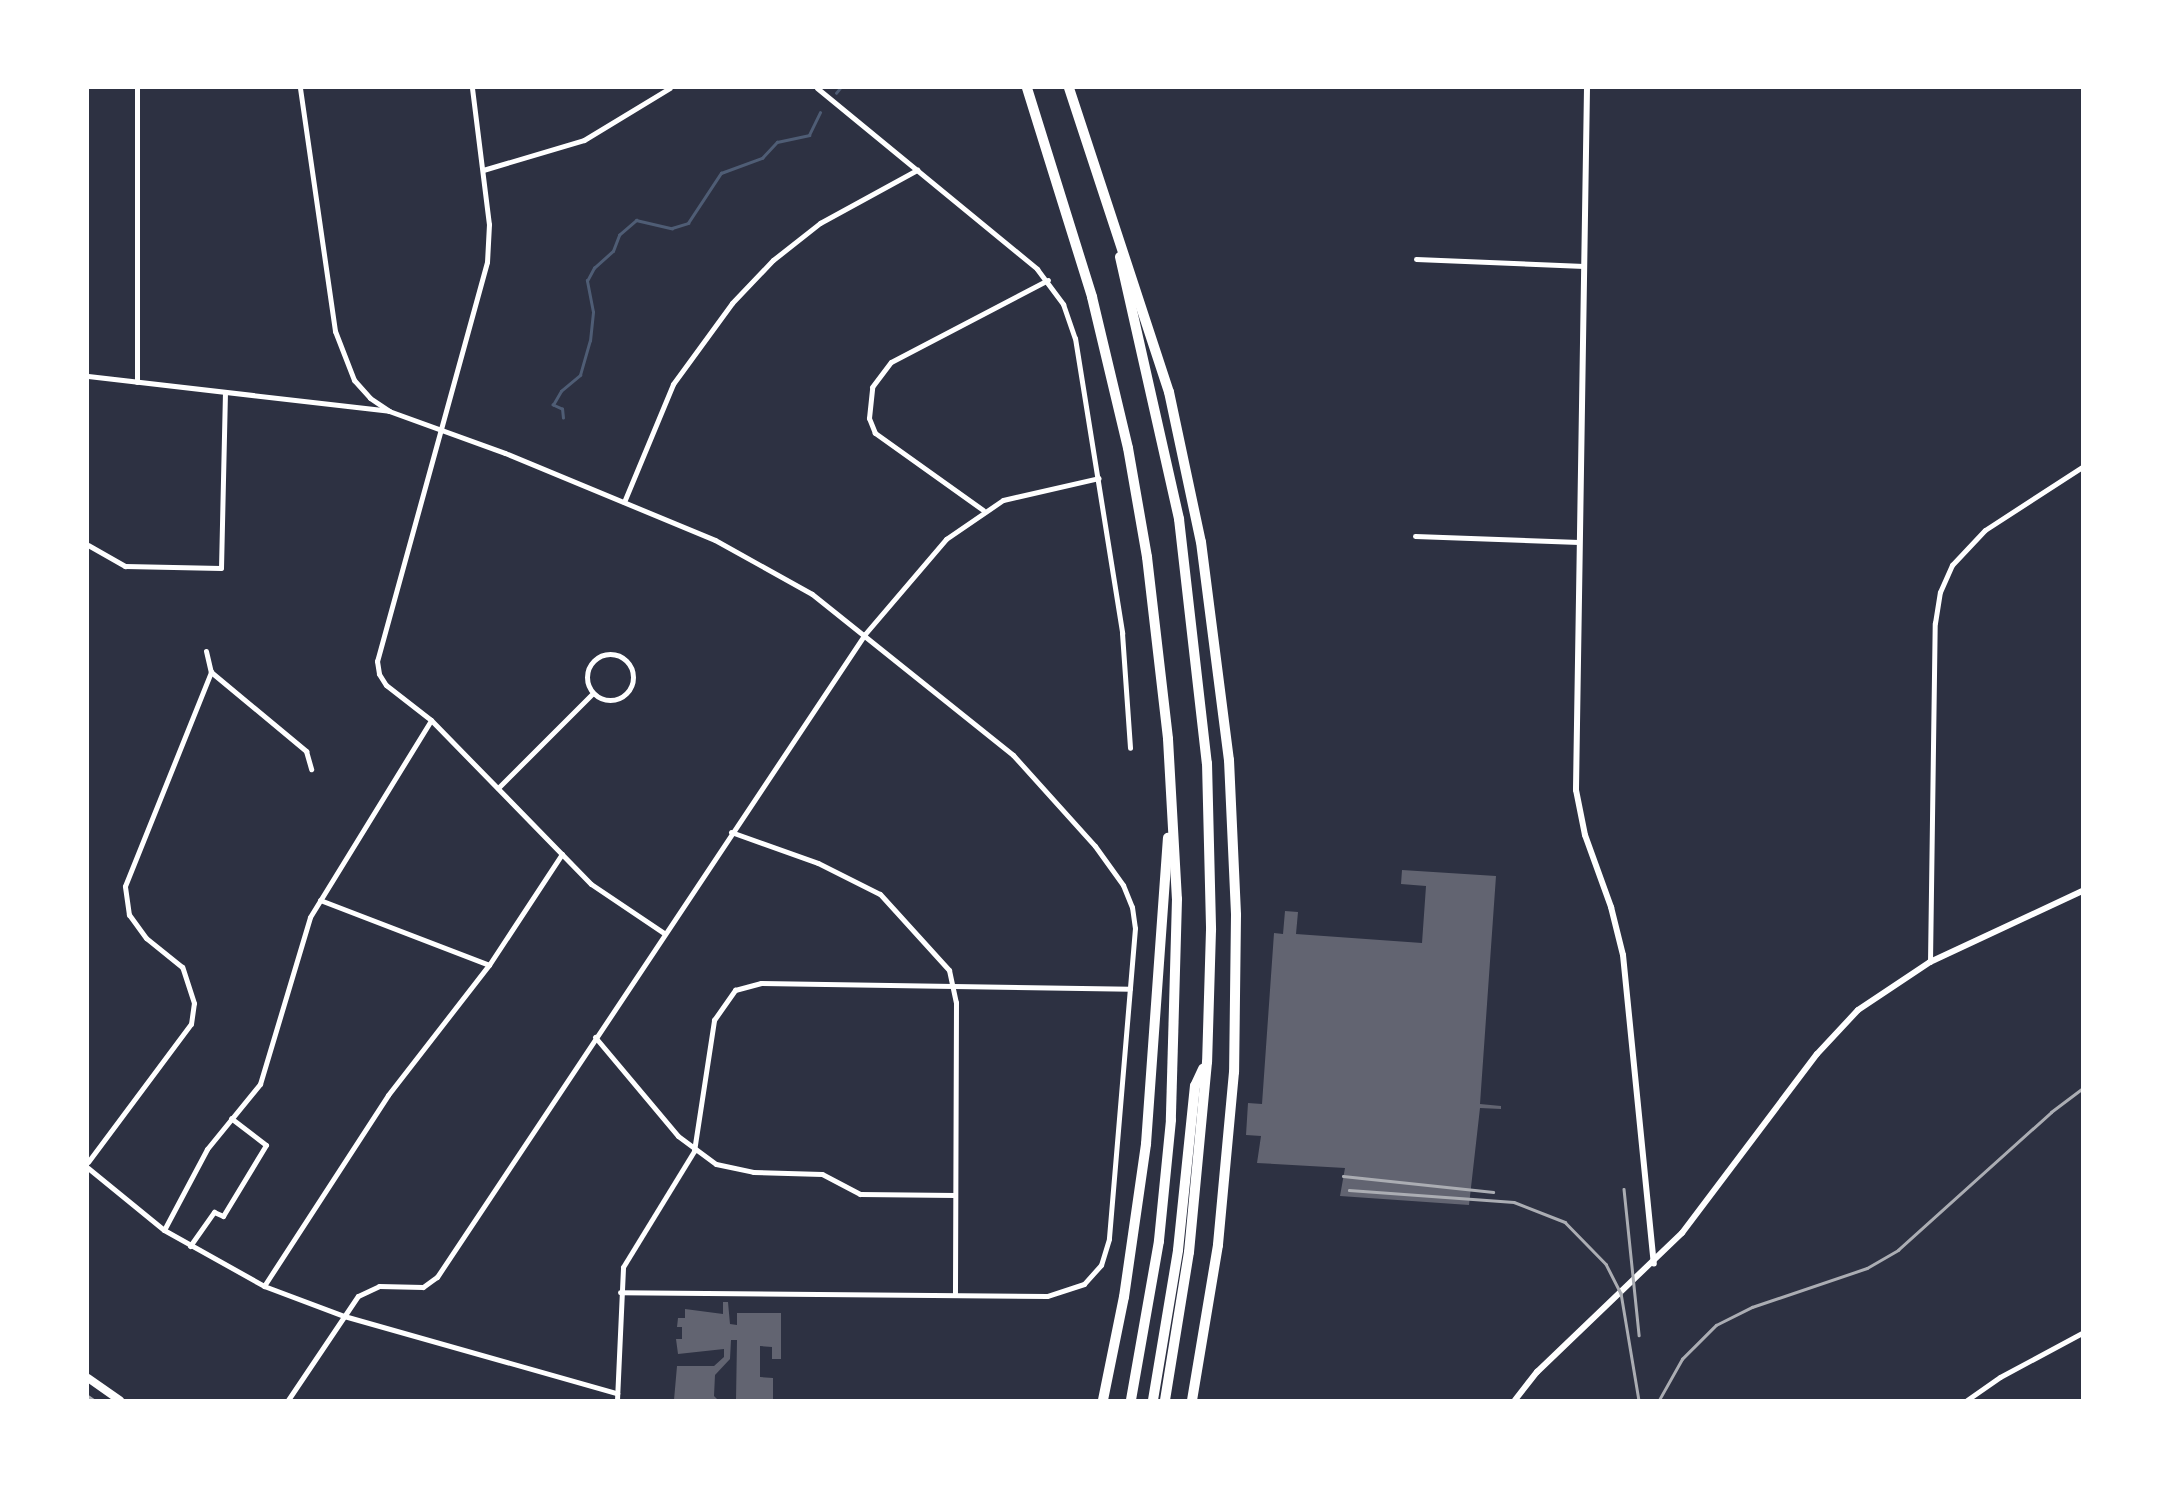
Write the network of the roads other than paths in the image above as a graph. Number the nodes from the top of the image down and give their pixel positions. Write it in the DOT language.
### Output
graph roads {
  1 [pos="137,88"];
  2 [pos="300,88"];
  3 [pos="472,88"];
  4 [pos="670,88"];
  5 [pos="817,88"];
  6 [pos="1027,88"];
  7 [pos="1069,88"];
  8 [pos="1587,88"];
  9 [pos="483,170"];
  10 [pos="917,170"];
  11 [pos="1105,200"];
  12 [pos="1416,259"];
  13 [pos="1584,266"];
  14 [pos="1048,280"];
  15 [pos="88,376"];
  16 [pos="136,382"];
  17 [pos="225,393"];
  18 [pos="389,411"];
  19 [pos="443,430"];
  20 [pos="2082,467"];
  21 [pos="1099,478"];
  22 [pos="624,502"];
  23 [pos="983,510"];
  24 [pos="1415,536"];
  25 [pos="1579,542"];
  26 [pos="88,545"];
  27 [pos="865,634"];
  28 [pos="206,651"];
  29 [pos="211,672"];
  30 [pos="593,693"];
  31 [pos="432,720"];
  32 [pos="1130,748"];
  33 [pos="311,769"];
  34 [pos="498,788"];
  35 [pos="1170,799"];
  36 [pos="731,832"];
  37 [pos="562,854"];
  38 [pos="2082,891"];
  39 [pos="320,900"];
  40 [pos="664,933"];
  41 [pos="1930,962"];
  42 [pos="489,964"];
  43 [pos="954,987"];
  44 [pos="1130,989"];
  45 [pos="595,1037"];
  46 [pos="1207,1062"];
  47 [pos="231,1118"];
  48 [pos="694,1152"];
  49 [pos="88,1162"];
  50 [pos="88,1168"];
  51 [pos="955,1195"];
  52 [pos="164,1230"];
  53 [pos="190,1246"];
  54 [pos="1654,1263"];
  55 [pos="264,1286"];
  56 [pos="620,1292"];
  57 [pos="955,1295"];
  58 [pos="344,1316"];
  59 [pos="2082,1333"];
  60 [pos="1112,1360"];
  61 [pos="88,1378"];
  62 [pos="617,1393"];
  63 [pos="120,1401"];
  64 [pos="288,1401"];
  65 [pos="617,1401"];
  66 [pos="1098,1401"];
  67 [pos="1103,1401"];
  68 [pos="1131,1401"];
  69 [pos="1153,1401"];
  70 [pos="1165,1401"];
  71 [pos="1192,1401"];
  72 [pos="1515,1401"];
  73 [pos="1967,1401"];
  1 -- 16 [label="street"];
  2 -- 18 [label="street"];
  3 -- 9 [label="street"];
  4 -- 9 [label="street"];
  5 -- 10 [label="street"];
  6 -- 35 [label="highway"];
  7 -- 11 [label="highway"];
  8 -- 13 [label="street"];
  9 -- 19 [label="street"];
  10 -- 14 [label="street"];
  10 -- 22 [label="street"];
  11 -- 46 [label="highway"];
  11 -- 71 [label="highway"];
  12 -- 13 [label="street"];
  13 -- 25 [label="street"];
  14 -- 21 [label="street"];
  14 -- 23 [label="street"];
  15 -- 16 [label="street"];
  16 -- 17 [label="street"];
  17 -- 18 [label="street"];
  17 -- 26 [label="street"];
  18 -- 19 [label="street"];
  19 -- 22 [label="street"];
  19 -- 31 [label="street"];
  20 -- 41 [label="street"];
  21 -- 23 [label="street"];
  21 -- 32 [label="street"];
  22 -- 27 [label="street"];
  23 -- 27 [label="street"];
  24 -- 25 [label="street"];
  25 -- 54 [label="street"];
  27 -- 36 [label="street"];
  27 -- 44 [label="street"];
  28 -- 29 [label="street"];
  29 -- 33 [label="street"];
  29 -- 49 [label="street"];
  30 -- 30 [label="street"];
  30 -- 34 [label="street"];
  31 -- 34 [label="street"];
  31 -- 39 [label="street"];
  34 -- 37 [label="street"];
  35 -- 60 [label="highway"];
  35 -- 68 [label="highway"];
  36 -- 40 [label="street"];
  36 -- 43 [label="street"];
  37 -- 40 [label="street"];
  37 -- 42 [label="street"];
  38 -- 41 [label="street"];
  39 -- 42 [label="street"];
  39 -- 47 [label="street"];
  40 -- 45 [label="street"];
  41 -- 54 [label="street"];
  42 -- 55 [label="street"];
  43 -- 44 [label="street"];
  43 -- 48 [label="street"];
  43 -- 51 [label="street"];
  44 -- 57 [label="street"];
  45 -- 48 [label="street"];
  45 -- 58 [label="street"];
  46 -- 69 [label="highway"];
  46 -- 70 [label="highway"];
  47 -- 52 [label="street"];
  47 -- 53 [label="street"];
  48 -- 51 [label="street"];
  48 -- 56 [label="street"];
  50 -- 52 [label="street"];
  51 -- 57 [label="street"];
  52 -- 53 [label="street"];
  53 -- 55 [label="street"];
  54 -- 72 [label="street"];
  55 -- 58 [label="street"];
  56 -- 57 [label="street"];
  56 -- 62 [label="street"];
  58 -- 62 [label="street"];
  58 -- 64 [label="street"];
  59 -- 73 [label="street"];
  60 -- 66 [label="highway"];
  60 -- 67 [label="highway"];
  61 -- 63 [label="main road"];
  62 -- 65 [label="street"];
}
